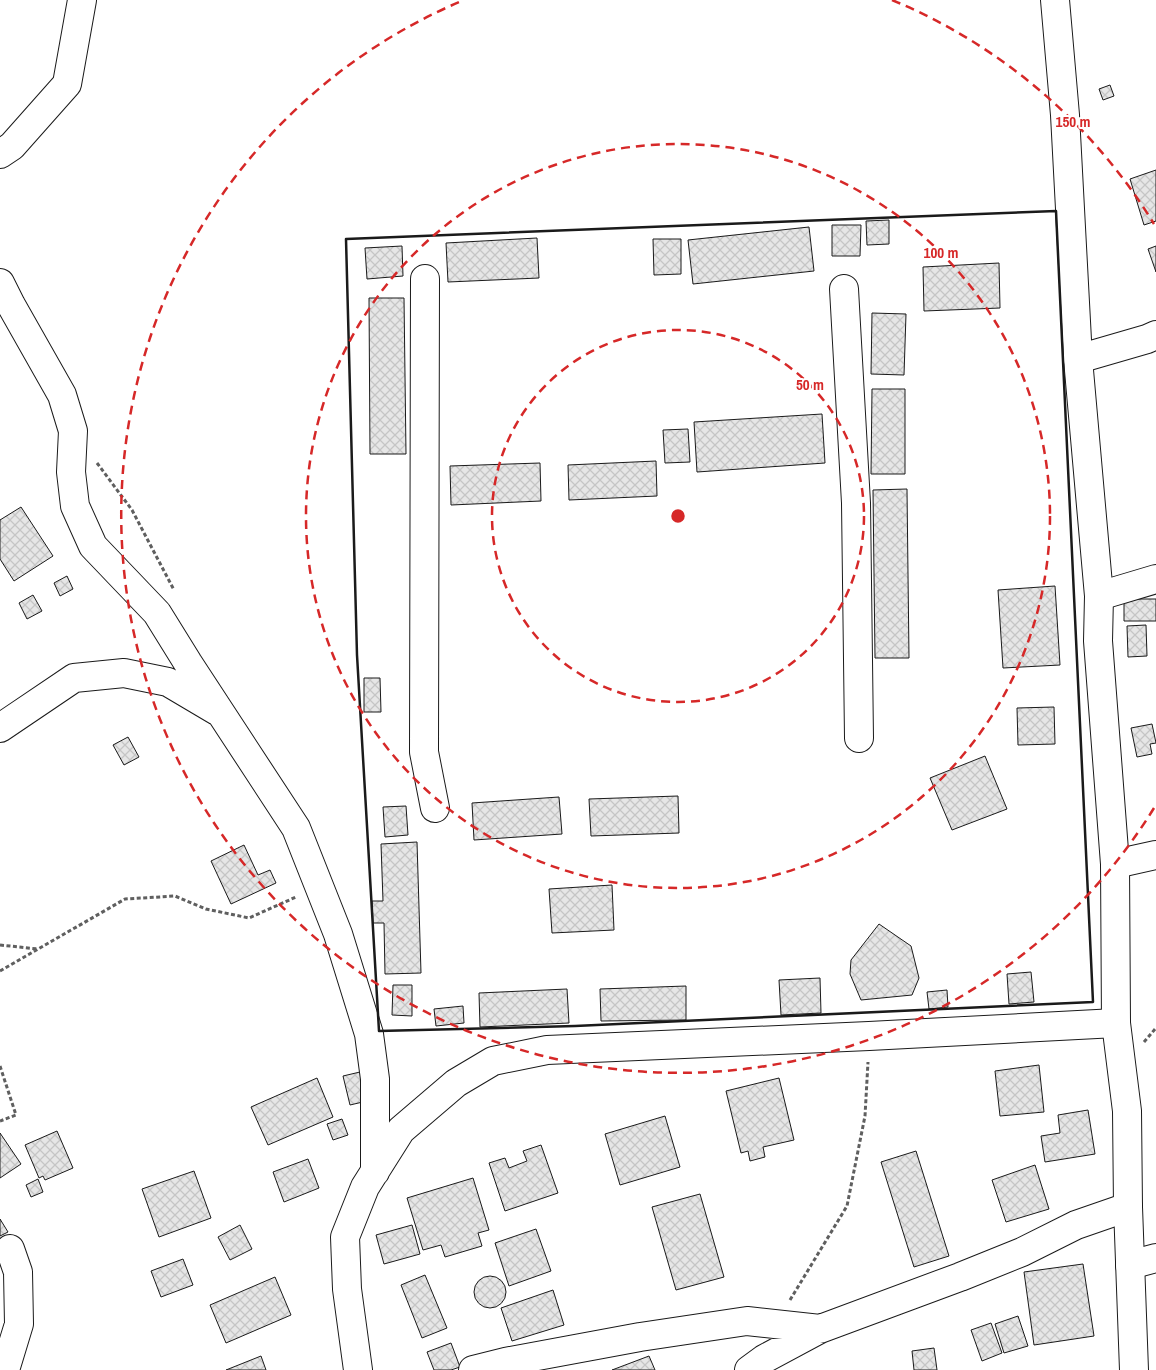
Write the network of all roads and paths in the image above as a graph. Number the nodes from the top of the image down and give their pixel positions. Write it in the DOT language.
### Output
graph roads {
  1 [pos="82,0"];
  2 [pos="1055,0"];
  3 [pos="0,154"];
  4 [pos="425,279"];
  5 [pos="0,283"];
  6 [pos="844,289"];
  7 [pos="1156,336"];
  8 [pos="1078,359"];
  9 [pos="1156,580"];
  10 [pos="1099,596"];
  11 [pos="222,714"];
  12 [pos="0,728"];
  13 [pos="859,738"];
  14 [pos="435,808"];
  15 [pos="1156,855"];
  16 [pos="1115,864"];
  17 [pos="319,886"];
  18 [pos="0,945"];
  19 [pos="39,949"];
  20 [pos="0,971"];
  21 [pos="1116,1023"];
  22 [pos="869,1036"];
  23 [pos="0,1066"];
  24 [pos="0,1121"];
  25 [pos="375,1172"];
  26 [pos="1128,1207"];
  27 [pos="10,1249"];
  28 [pos="1156,1258"];
  29 [pos="1130,1265"];
  30 [pos="775,1324"];
  31 [pos="820,1329"];
  32 [pos="5,1370"];
  33 [pos="358,1370"];
  34 [pos="473,1370"];
  35 [pos="749,1370"];
  36 [pos="1134,1370"];
  1 -- 3 [label="street"];
  2 -- 8 [label="street"];
  4 -- 14 [label="street"];
  5 -- 11 [label="street"];
  6 -- 13 [label="street"];
  7 -- 8 [label="street"];
  8 -- 10 [label="street"];
  9 -- 10 [label="street"];
  10 -- 16 [label="street"];
  11 -- 12 [label="street"];
  11 -- 17 [label="street"];
  15 -- 16 [label="street"];
  16 -- 21 [label="street"];
  17 -- 19 [label="path"];
  17 -- 25 [label="street"];
  18 -- 19 [label="path"];
  19 -- 20 [label="path"];
  21 -- 22 [label="street"];
  21 -- 26 [label="street"];
  22 -- 25 [label="street"];
  22 -- 30 [label="path"];
  23 -- 24 [label="path"];
  25 -- 33 [label="street"];
  26 -- 29 [label="street"];
  26 -- 31 [label="street"];
  27 -- 32 [label="street"];
  28 -- 29 [label="street"];
  29 -- 36 [label="street"];
  30 -- 31 [label="street"];
  30 -- 34 [label="street"];
  31 -- 35 [label="street"];
}
